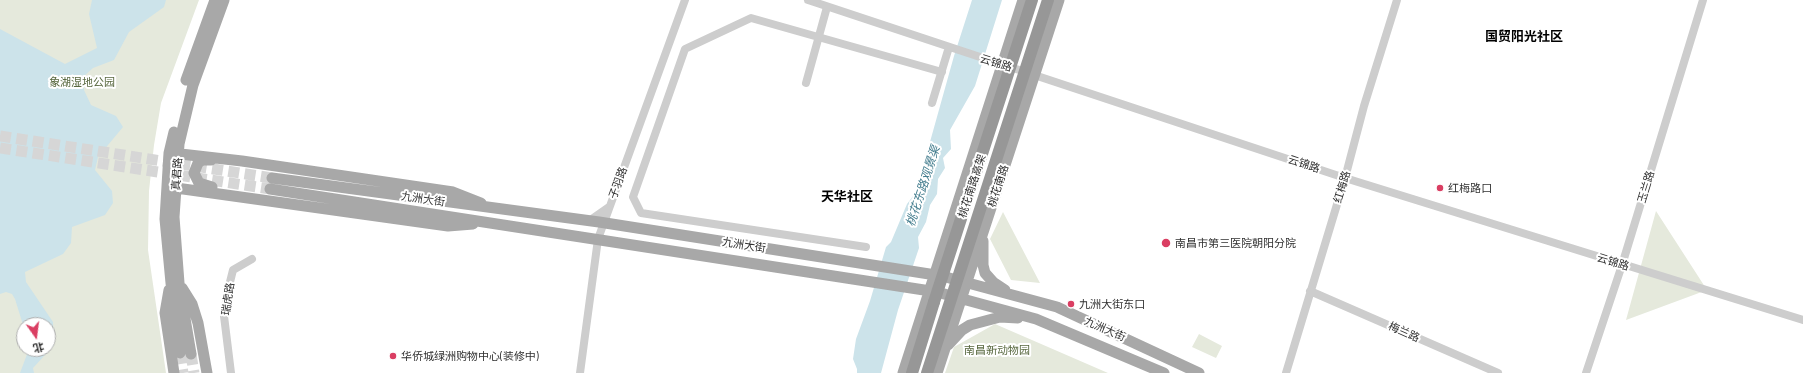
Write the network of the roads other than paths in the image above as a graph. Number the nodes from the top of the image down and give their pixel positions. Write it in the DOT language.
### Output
graph roads {
  1 [pos="215,0"];
  2 [pos="224,0"];
  3 [pos="685,0"];
  4 [pos="808,0"];
  5 [pos="1023,0"];
  6 [pos="1032,0"];
  7 [pos="1048,0"];
  8 [pos="1059,0"];
  9 [pos="1397,0"];
  10 [pos="1704,0"];
  11 [pos="827,6"];
  12 [pos="819,37"];
  13 [pos="951,48"];
  14 [pos="997,63"];
  15 [pos="942,72"];
  16 [pos="1034,74"];
  17 [pos="806,83"];
  18 [pos="932,103"];
  19 [pos="174,153"];
  20 [pos="242,160"];
  21 [pos="1345,178"];
  22 [pos="171,187"];
  23 [pos="236,195"];
  24 [pos="610,206"];
  25 [pos="497,210"];
  26 [pos="589,221"];
  27 [pos="495,223"];
  28 [pos="604,223"];
  29 [pos="985,226"];
  30 [pos="598,239"];
  31 [pos="866,247"];
  32 [pos="942,249"];
  33 [pos="252,259"];
  34 [pos="1622,265"];
  35 [pos="914,271"];
  36 [pos="934,274"];
  37 [pos="966,282"];
  38 [pos="175,283"];
  39 [pos="1310,290"];
  40 [pos="929,291"];
  41 [pos="961,298"];
  42 [pos="1057,307"];
  43 [pos="1036,318"];
  44 [pos="1803,320"];
  45 [pos="944,351"];
  46 [pos="185,353"];
  47 [pos="174,373"];
  48 [pos="207,373"];
  49 [pos="231,373"];
  50 [pos="580,373"];
  51 [pos="903,373"];
  52 [pos="912,373"];
  53 [pos="928,373"];
  54 [pos="937,373"];
  55 [pos="1164,373"];
  56 [pos="1199,373"];
  57 [pos="1286,373"];
  58 [pos="1498,373"];
  59 [pos="1586,373"];
  1 -- 19 [label="main road, 真君路"];
  2 -- 19 [label="main road, 真君路"];
  3 -- 24 [label="street, 子羽路"];
  4 -- 11 [label="street, 云锦路"];
  5 -- 14 [label="main road"];
  6 -- 52 [label="highway, 桃花南路高架, bridge"];
  7 -- 53 [label="highway, 桃花南路高架, bridge"];
  8 -- 16 [label="main road, 桃花南路"];
  9 -- 21 [label="street, 红梅路"];
  10 -- 34 [label="street, 玉兰路"];
  11 -- 12 [label="street"];
  11 -- 13 [label="street, 云锦路"];
  12 -- 15 [label="street"];
  12 -- 17 [label="street"];
  12 -- 31 [label="street"];
  13 -- 14 [label="street, 云锦路"];
  13 -- 15 [label="street"];
  14 -- 16 [label="street, 云锦路"];
  14 -- 32 [label="main road"];
  15 -- 18 [label="street"];
  16 -- 21 [label="street, 云锦路"];
  16 -- 29 [label="main road, 桃花南路"];
  19 -- 20 [label="main road"];
  19 -- 22 [label="main road, 真君路"];
  20 -- 23 [label="main road"];
  20 -- 25 [label="main road"];
  21 -- 34 [label="street, 云锦路"];
  21 -- 39 [label="street, 红梅路"];
  22 -- 23 [label="main road"];
  22 -- 38 [label="main road, 真君路"];
  23 -- 27 [label="main road"];
  24 -- 26 [label="street"];
  24 -- 28 [label="street, 子羽路"];
  25 -- 26 [label="main road, 九洲大街"];
  25 -- 27 [label="main road, 九洲大街"];
  26 -- 28 [label="main road, 九洲大街"];
  27 -- 30 [label="main road, 九洲大街"];
  28 -- 30 [label="street, 子羽路"];
  28 -- 35 [label="main road, 九洲大街"];
  29 -- 37 [label="main road, 桃花南路"];
  29 -- 42 [label="main road"];
  30 -- 40 [label="main road, 九洲大街"];
  30 -- 50 [label="street, 子羽路"];
  32 -- 35 [label="main road"];
  32 -- 36 [label="main road"];
  33 -- 49 [label="street, 瑞虎路"];
  34 -- 44 [label="street, 云锦路"];
  34 -- 59 [label="street, 玉兰路"];
  35 -- 36 [label="main road, 九洲大街"];
  36 -- 37 [label="main road, 九洲大街"];
  36 -- 40 [label="main road"];
  37 -- 41 [label="main road, 桃花南路"];
  37 -- 42 [label="main road, 九洲大街"];
  38 -- 46 [label="main road, 真君路"];
  38 -- 47 [label="main road"];
  38 -- 48 [label="main road"];
  39 -- 57 [label="street, 红梅路"];
  39 -- 58 [label="street, 梅兰路"];
  40 -- 41 [label="main road, 九洲大街"];
  40 -- 51 [label="main road"];
  41 -- 43 [label="main road, 九洲大街"];
  41 -- 45 [label="main road, 桃花南路"];
  42 -- 56 [label="main road, 九洲大街"];
  43 -- 45 [label="main road"];
  43 -- 55 [label="main road, 九洲大街"];
  45 -- 54 [label="main road, 桃花南路"];
}
